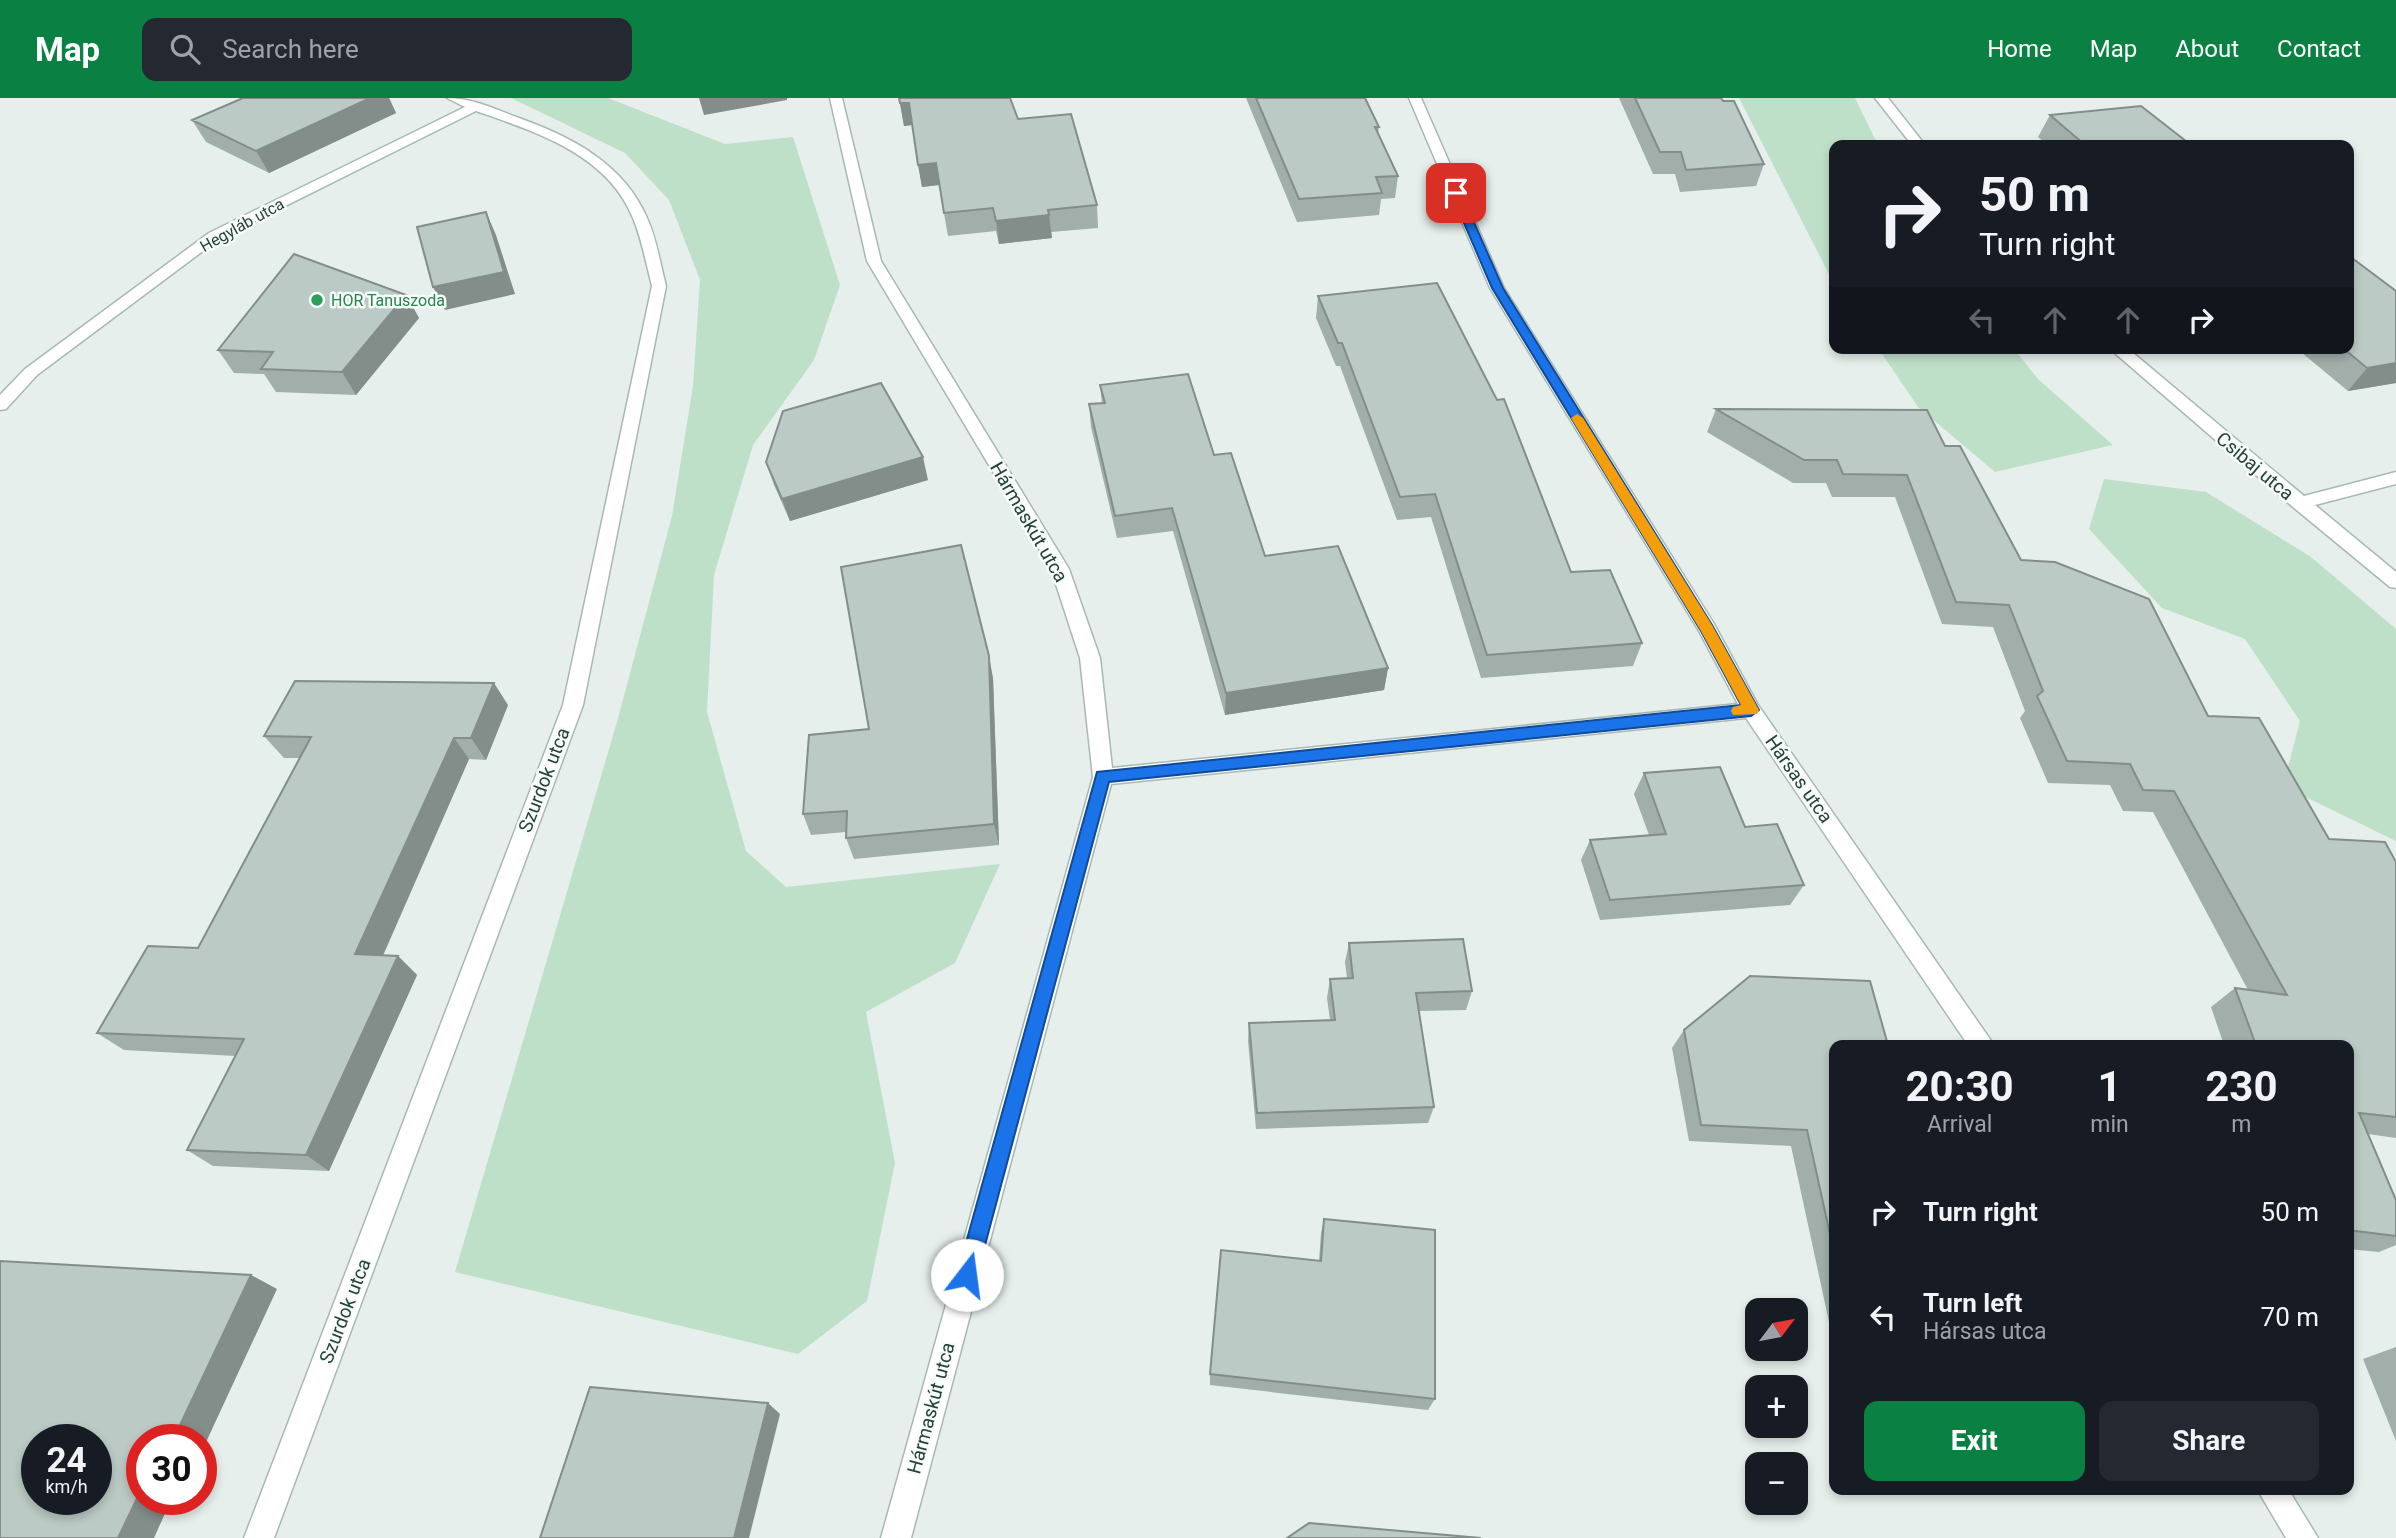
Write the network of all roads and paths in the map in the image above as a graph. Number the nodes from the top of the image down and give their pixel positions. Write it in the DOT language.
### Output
graph roads {
  1 [pos="453,98"];
  2 [pos="836,98"];
  3 [pos="1415,98"];
  4 [pos="1881,98"];
  5 [pos="475,107"];
  6 [pos="1915,140"];
  7 [pos="2124,354"];
  8 [pos="0,405"];
  9 [pos="2396,478"];
  10 [pos="2299,503"];
  11 [pos="2396,582"];
  12 [pos="1751,710"];
  13 [pos="1103,776"];
  14 [pos="1979,1040"];
  15 [pos="2276,1495"];
  16 [pos="259,1538"];
  17 [pos="896,1538"];
  18 [pos="2303,1538"];
  1 -- 5 [label="street, Szurdok utca"];
  2 -- 13 [label="street, Hármaskút utca"];
  3 -- 12 [label="street, Hársas utca"];
  4 -- 6 [label="street"];
  5 -- 8 [label="street, Hegyláb utca"];
  5 -- 16 [label="street, Szurdok utca"];
  7 -- 10 [label="street, Csibaj utca"];
  9 -- 10 [label="street"];
  10 -- 11 [label="street, Csibaj utca"];
  12 -- 13 [label="street"];
  12 -- 14 [label="street, Hársas utca"];
  13 -- 17 [label="street, Hármaskút utca"];
  15 -- 18 [label="street"];
}
